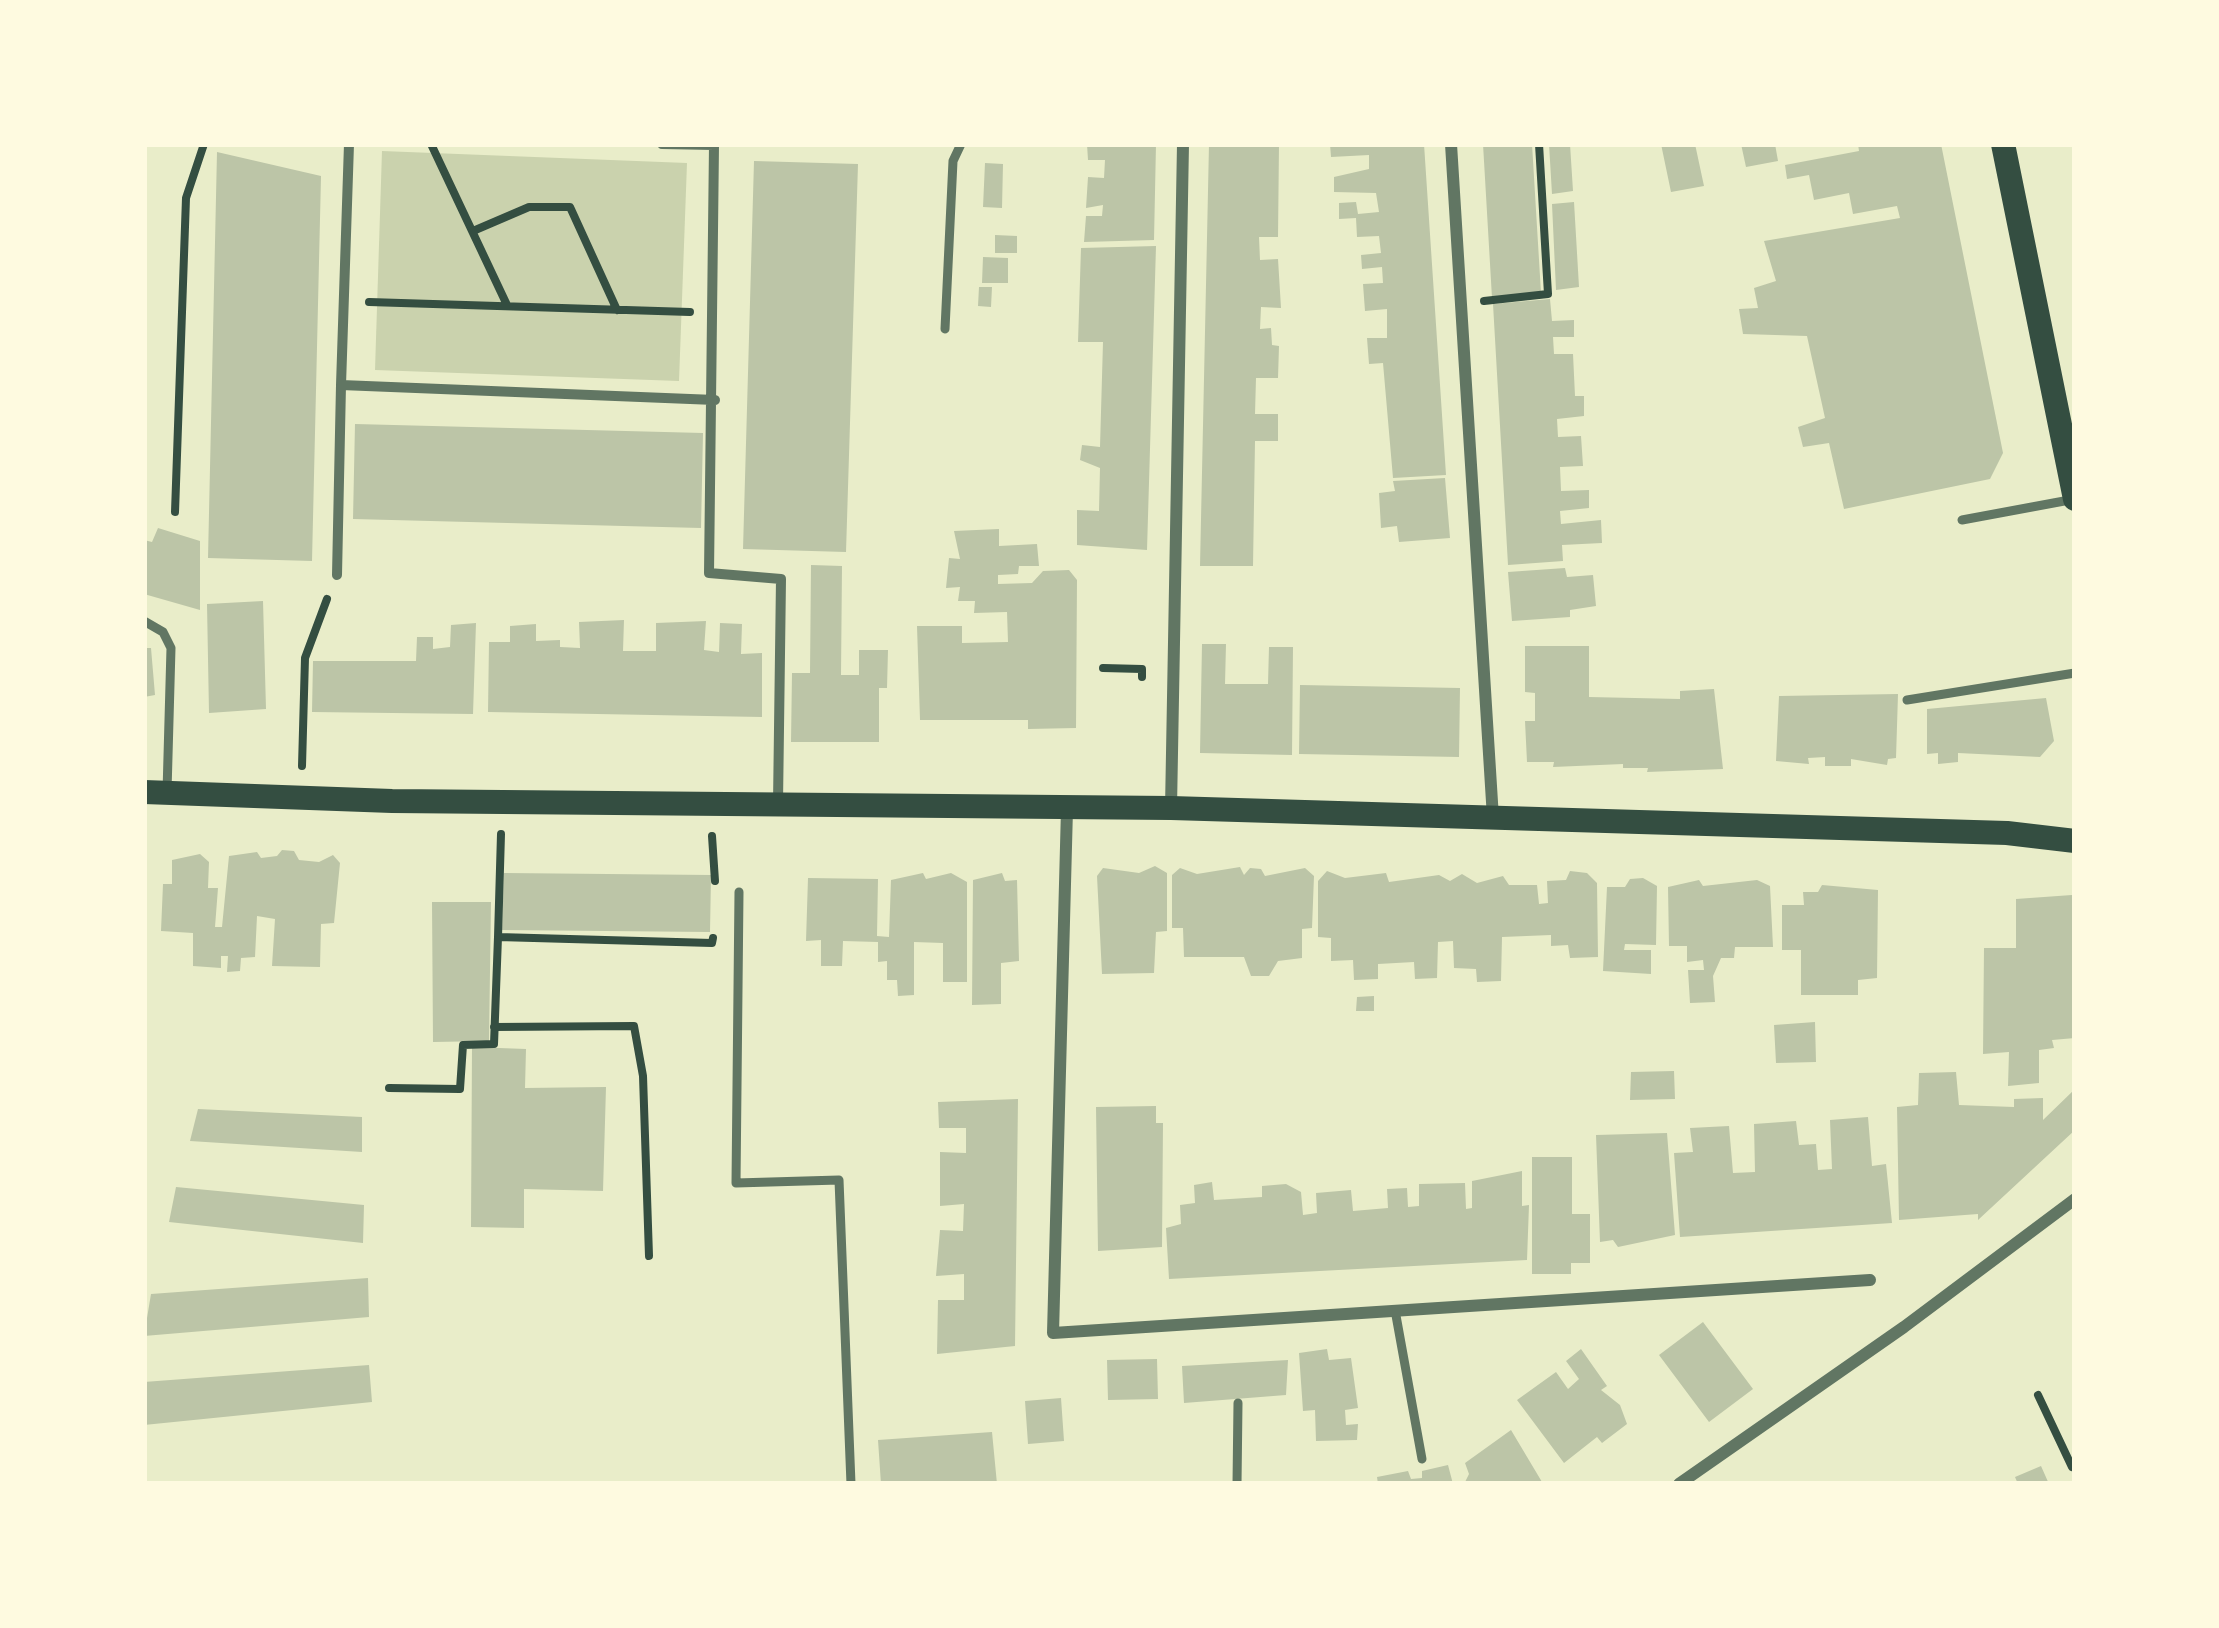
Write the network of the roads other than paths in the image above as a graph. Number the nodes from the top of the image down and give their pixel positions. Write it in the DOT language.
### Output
graph roads {
  1 [pos="349,144"];
  2 [pos="662,144"];
  3 [pos="961,144"];
  4 [pos="1183,144"];
  5 [pos="1451,144"];
  6 [pos="2003,144"];
  7 [pos="945,329"];
  8 [pos="341,386"];
  9 [pos="715,400"];
  10 [pos="2075,499"];
  11 [pos="1962,520"];
  12 [pos="337,575"];
  13 [pos="144,621"];
  14 [pos="2075,674"];
  15 [pos="1907,700"];
  16 [pos="155,792"];
  17 [pos="778,806"];
  18 [pos="1067,808"];
  19 [pos="1171,808"];
  20 [pos="1493,818"];
  21 [pos="2075,842"];
  22 [pos="740,892"];
  23 [pos="2075,1199"];
  24 [pos="1870,1280"];
  25 [pos="1395,1310"];
  26 [pos="1238,1403"];
  27 [pos="1422,1459"];
  28 [pos="851,1484"];
  29 [pos="1238,1484"];
  30 [pos="1678,1484"];
  1 -- 8 [label="street"];
  2 -- 9 [label="street"];
  3 -- 7 [label="lane"];
  4 -- 19 [label="street"];
  5 -- 20 [label="street"];
  6 -- 10 [label="main road"];
  8 -- 9 [label="street"];
  8 -- 12 [label="street"];
  9 -- 17 [label="street"];
  10 -- 11 [label="lane"];
  13 -- 16 [label="lane"];
  14 -- 15 [label="lane"];
  16 -- 17 [label="main road"];
  17 -- 18 [label="main road"];
  18 -- 19 [label="main road"];
  18 -- 25 [label="street"];
  19 -- 20 [label="main road"];
  20 -- 21 [label="main road"];
  22 -- 28 [label="lane"];
  23 -- 30 [label="street"];
  24 -- 25 [label="street"];
  25 -- 27 [label="lane"];
  26 -- 29 [label="lane"];
}
